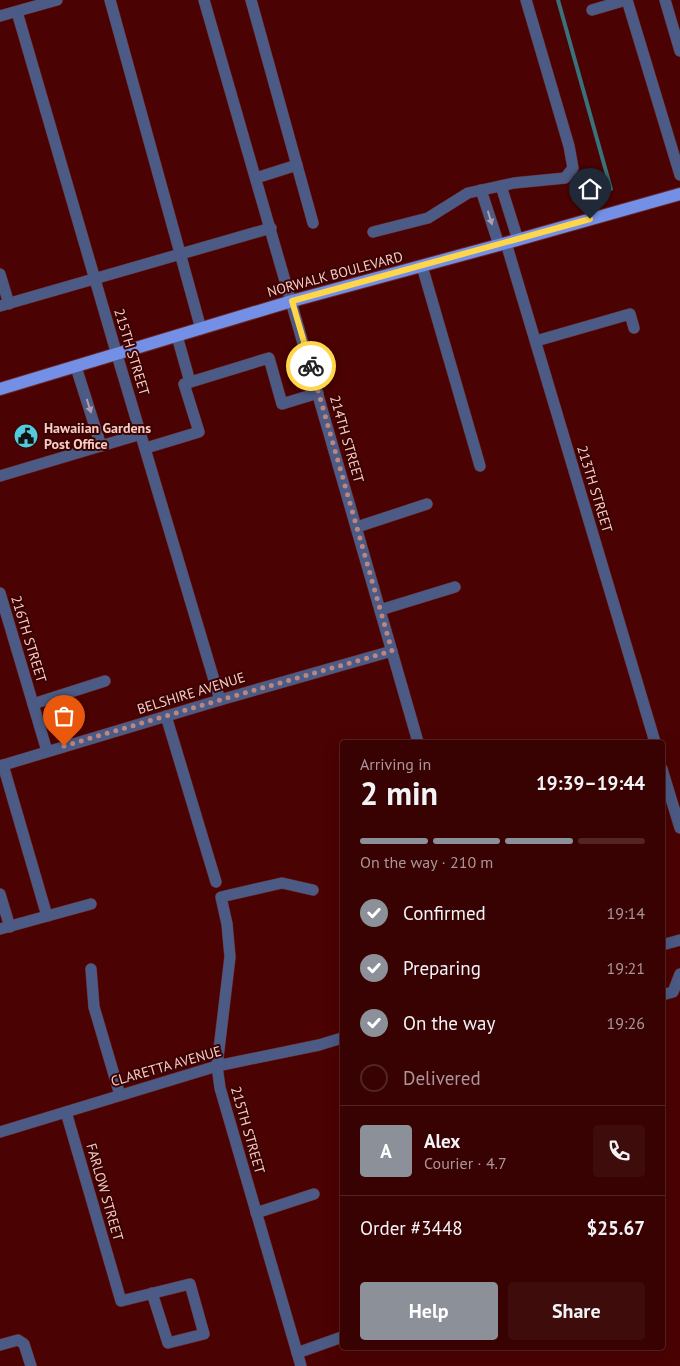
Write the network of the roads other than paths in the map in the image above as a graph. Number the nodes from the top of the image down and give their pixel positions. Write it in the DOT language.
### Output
graph roads {
  1 [pos="57,0"];
  2 [pos="110,0"];
  3 [pos="204,0"];
  4 [pos="251,0"];
  5 [pos="526,0"];
  6 [pos="626,0"];
  7 [pos="665,0"];
  8 [pos="592,10"];
  9 [pos="16,12"];
  10 [pos="0,16"];
  11 [pos="680,51"];
  12 [pos="297,165"];
  13 [pos="680,175"];
  14 [pos="256,178"];
  15 [pos="501,186"];
  16 [pos="481,190"];
  17 [pos="680,194"];
  18 [pos="313,223"];
  19 [pos="271,228"];
  20 [pos="373,232"];
  21 [pos="508,243"];
  22 [pos="181,253"];
  23 [pos="422,266"];
  24 [pos="0,274"];
  25 [pos="94,278"];
  26 [pos="292,301"];
  27 [pos="4,305"];
  28 [pos="634,328"];
  29 [pos="201,329"];
  30 [pos="177,336"];
  31 [pos="536,341"];
  32 [pos="117,355"];
  33 [pos="76,367"];
  34 [pos="190,382"];
  35 [pos="0,389"];
  36 [pos="318,393"];
  37 [pos="141,434"];
  38 [pos="102,446"];
  39 [pos="146,448"];
  40 [pos="480,466"];
  41 [pos="0,476"];
  42 [pos="427,504"];
  43 [pos="357,527"];
  44 [pos="455,587"];
  45 [pos="0,593"];
  46 [pos="380,610"];
  47 [pos="392,651"];
  48 [pos="105,681"];
  49 [pos="220,700"];
  50 [pos="33,704"];
  51 [pos="166,716"];
  52 [pos="417,740"];
  53 [pos="653,740"];
  54 [pos="47,751"];
  55 [pos="2,765"];
  56 [pos="665,779"];
  57 [pos="680,828"];
  58 [pos="216,882"];
  59 [pos="313,890"];
  60 [pos="0,894"];
  61 [pos="91,904"];
  62 [pos="47,916"];
  63 [pos="5,928"];
  64 [pos="680,940"];
  65 [pos="665,944"];
  66 [pos="91,969"];
  67 [pos="680,974"];
  68 [pos="665,994"];
  69 [pos="340,1039"];
  70 [pos="217,1066"];
  71 [pos="120,1095"];
  72 [pos="66,1112"];
  73 [pos="0,1132"];
  74 [pos="314,1194"];
  75 [pos="256,1213"];
  76 [pos="152,1293"];
  77 [pos="340,1338"];
  78 [pos="0,1346"];
  79 [pos="297,1353"];
  80 [pos="31,1366"];
  81 [pos="301,1366"];
  1 -- 9 [label="street"];
  2 -- 22 [label="street"];
  3 -- 14 [label="street, 214TH STREET"];
  4 -- 12 [label="street"];
  5 -- 15 [label="street"];
  6 -- 8 [label="street"];
  6 -- 13 [label="street"];
  7 -- 11 [label="street"];
  9 -- 10 [label="street"];
  9 -- 25 [label="street, 215TH STREET"];
  12 -- 14 [label="street"];
  12 -- 18 [label="street"];
  14 -- 19 [label="street, 214TH STREET"];
  15 -- 16 [label="street"];
  15 -- 21 [label="street"];
  16 -- 20 [label="street"];
  16 -- 21 [label="street, one-way"];
  17 -- 21 [label="main road, NORWALK BOULEVARD"];
  19 -- 22 [label="street"];
  19 -- 26 [label="street, 214TH STREET"];
  21 -- 23 [label="main road, NORWALK BOULEVARD"];
  21 -- 31 [label="street, 213TH STREET"];
  22 -- 25 [label="street"];
  22 -- 29 [label="street"];
  23 -- 26 [label="main road, NORWALK BOULEVARD"];
  23 -- 40 [label="street"];
  24 -- 27 [label="street"];
  25 -- 27 [label="street"];
  25 -- 32 [label="street, 215TH STREET"];
  26 -- 29 [label="main road, NORWALK BOULEVARD"];
  26 -- 36 [label="street, 214TH STREET"];
  28 -- 31 [label="street"];
  29 -- 30 [label="main road, NORWALK BOULEVARD"];
  30 -- 32 [label="main road, NORWALK BOULEVARD"];
  30 -- 34 [label="street"];
  31 -- 53 [label="street, 213TH STREET"];
  32 -- 33 [label="main road, NORWALK BOULEVARD"];
  32 -- 37 [label="street, 215TH STREET"];
  33 -- 35 [label="main road, NORWALK BOULEVARD"];
  33 -- 38 [label="street, one-way"];
  34 -- 36 [label="street"];
  34 -- 39 [label="street"];
  36 -- 43 [label="street, 214TH STREET"];
  37 -- 38 [label="street"];
  37 -- 39 [label="street, 215TH STREET"];
  38 -- 41 [label="street"];
  39 -- 49 [label="street, 215TH STREET"];
  42 -- 43 [label="street"];
  43 -- 46 [label="street, 214TH STREET"];
  44 -- 46 [label="street"];
  45 -- 50 [label="street, 216TH STREET"];
  46 -- 47 [label="street, 214TH STREET"];
  47 -- 49 [label="street, BELSHIRE AVENUE"];
  47 -- 52 [label="street, 214TH STREET"];
  48 -- 50 [label="street"];
  49 -- 51 [label="street, BELSHIRE AVENUE"];
  50 -- 54 [label="street, 216TH STREET"];
  51 -- 54 [label="street, BELSHIRE AVENUE"];
  51 -- 58 [label="street"];
  54 -- 55 [label="street, BELSHIRE AVENUE"];
  55 -- 62 [label="street"];
  56 -- 57 [label="street"];
  59 -- 70 [label="street, 215TH STREET"];
  60 -- 63 [label="street"];
  61 -- 62 [label="street"];
  62 -- 63 [label="street"];
  64 -- 65 [label="street"];
  66 -- 71 [label="street"];
  67 -- 68 [label="street"];
  69 -- 70 [label="street, CLARETTA AVENUE"];
  70 -- 71 [label="street, CLARETTA AVENUE"];
  70 -- 75 [label="street, 215TH STREET"];
  71 -- 72 [label="street, CLARETTA AVENUE"];
  72 -- 73 [label="street, CLARETTA AVENUE"];
  72 -- 76 [label="street, FARLOW STREET"];
  74 -- 75 [label="street"];
  75 -- 79 [label="street, 215TH STREET"];
  76 -- 76 [label="street"];
  77 -- 79 [label="street"];
  78 -- 80 [label="street"];
  79 -- 81 [label="street, 215TH STREET"];
}
